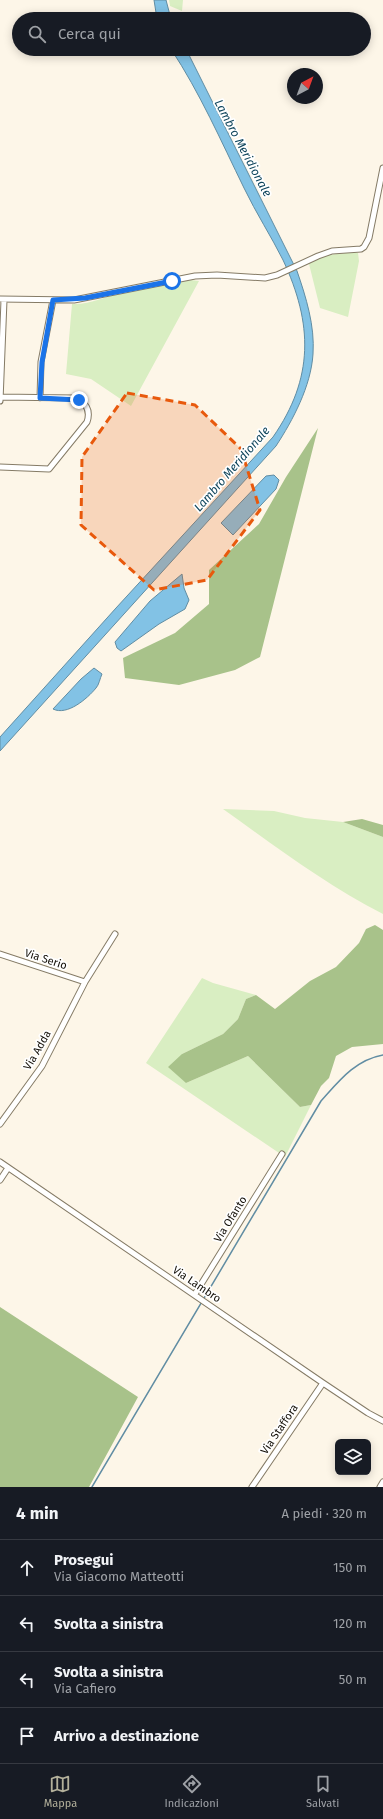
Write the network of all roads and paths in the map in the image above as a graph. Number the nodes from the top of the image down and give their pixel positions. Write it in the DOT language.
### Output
graph roads {
  1 [pos="383,168"];
  2 [pos="2,299"];
  3 [pos="53,300"];
  4 [pos="0,397"];
  5 [pos="40,398"];
  6 [pos="0,401"];
  7 [pos="0,468"];
  8 [pos="115,934"];
  9 [pos="0,954"];
  10 [pos="85,982"];
  11 [pos="0,1124"];
  12 [pos="282,1154"];
  13 [pos="0,1162"];
  14 [pos="8,1168"];
  15 [pos="0,1180"];
  16 [pos="196,1295"];
  17 [pos="323,1383"];
  18 [pos="383,1421"];
  19 [pos="383,1482"];
  20 [pos="252,1487"];
  21 [pos="380,1487"];
  1 -- 3 [label="street"];
  2 -- 3 [label="street"];
  2 -- 4 [label="street"];
  3 -- 5 [label="street"];
  4 -- 5 [label="street"];
  4 -- 6 [label="street"];
  5 -- 7 [label="street"];
  8 -- 10 [label="street, Via Adda"];
  9 -- 10 [label="street, Via Serio"];
  10 -- 11 [label="street, Via Adda"];
  12 -- 16 [label="street, Via Ofanto"];
  13 -- 14 [label="street, Via Lambro"];
  14 -- 15 [label="street"];
  14 -- 16 [label="street, Via Lambro"];
  16 -- 17 [label="street, Via Lambro"];
  17 -- 18 [label="street, Via Lambro"];
  17 -- 20 [label="street, Via Staffora"];
  19 -- 21 [label="street"];
}
